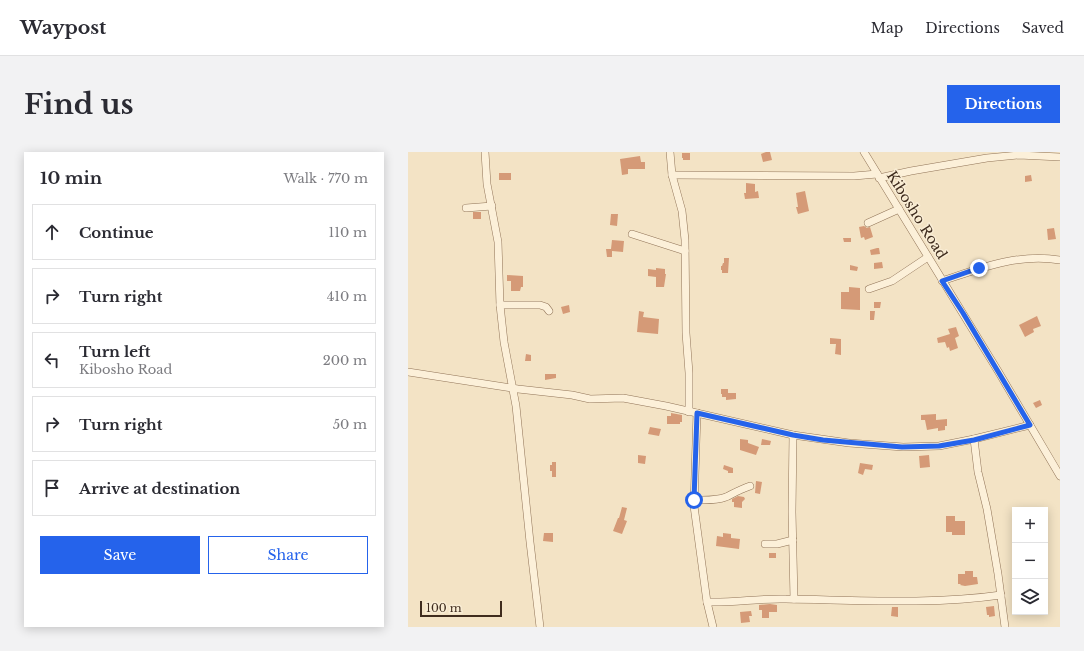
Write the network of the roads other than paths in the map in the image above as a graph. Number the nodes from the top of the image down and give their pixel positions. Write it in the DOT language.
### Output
graph roads {
  1 [pos="485,152"];
  2 [pos="670,152"];
  3 [pos="864,152"];
  4 [pos="1060,157"];
  5 [pos="672,175"];
  6 [pos="878,176"];
  7 [pos="492,206"];
  8 [pos="466,208"];
  9 [pos="899,209"];
  10 [pos="868,223"];
  11 [pos="632,234"];
  12 [pos="685,251"];
  13 [pos="928,256"];
  14 [pos="1060,260"];
  15 [pos="942,281"];
  16 [pos="869,289"];
  17 [pos="500,305"];
  18 [pos="549,311"];
  19 [pos="408,372"];
  20 [pos="513,388"];
  21 [pos="693,412"];
  22 [pos="1030,425"];
  23 [pos="793,435"];
  24 [pos="974,440"];
  25 [pos="1060,476"];
  26 [pos="750,486"];
  27 [pos="694,500"];
  28 [pos="793,540"];
  29 [pos="765,544"];
  30 [pos="1001,595"];
  31 [pos="794,599"];
  32 [pos="707,602"];
  33 [pos="540,627"];
  34 [pos="713,627"];
  35 [pos="1005,627"];
  1 -- 7 [label="street"];
  2 -- 5 [label="street"];
  3 -- 6 [label="street, Kibosho Road"];
  4 -- 6 [label="street"];
  5 -- 6 [label="street"];
  5 -- 12 [label="street"];
  6 -- 9 [label="street, Kibosho Road"];
  7 -- 8 [label="street"];
  7 -- 17 [label="street"];
  9 -- 10 [label="street"];
  9 -- 13 [label="street, Kibosho Road"];
  11 -- 12 [label="street"];
  12 -- 21 [label="street"];
  13 -- 15 [label="street, Kibosho Road"];
  13 -- 16 [label="street"];
  14 -- 15 [label="street"];
  15 -- 22 [label="street, Kibosho Road"];
  17 -- 18 [label="street"];
  17 -- 20 [label="street"];
  19 -- 20 [label="street"];
  20 -- 21 [label="street"];
  20 -- 33 [label="street"];
  21 -- 23 [label="street"];
  21 -- 27 [label="street"];
  22 -- 24 [label="street"];
  22 -- 25 [label="street, Kibosho Road"];
  23 -- 24 [label="street"];
  23 -- 28 [label="street"];
  24 -- 30 [label="street"];
  26 -- 27 [label="street"];
  27 -- 32 [label="street"];
  28 -- 29 [label="street"];
  28 -- 31 [label="street"];
  30 -- 31 [label="street"];
  30 -- 35 [label="street"];
  31 -- 32 [label="street"];
  32 -- 34 [label="street"];
}
